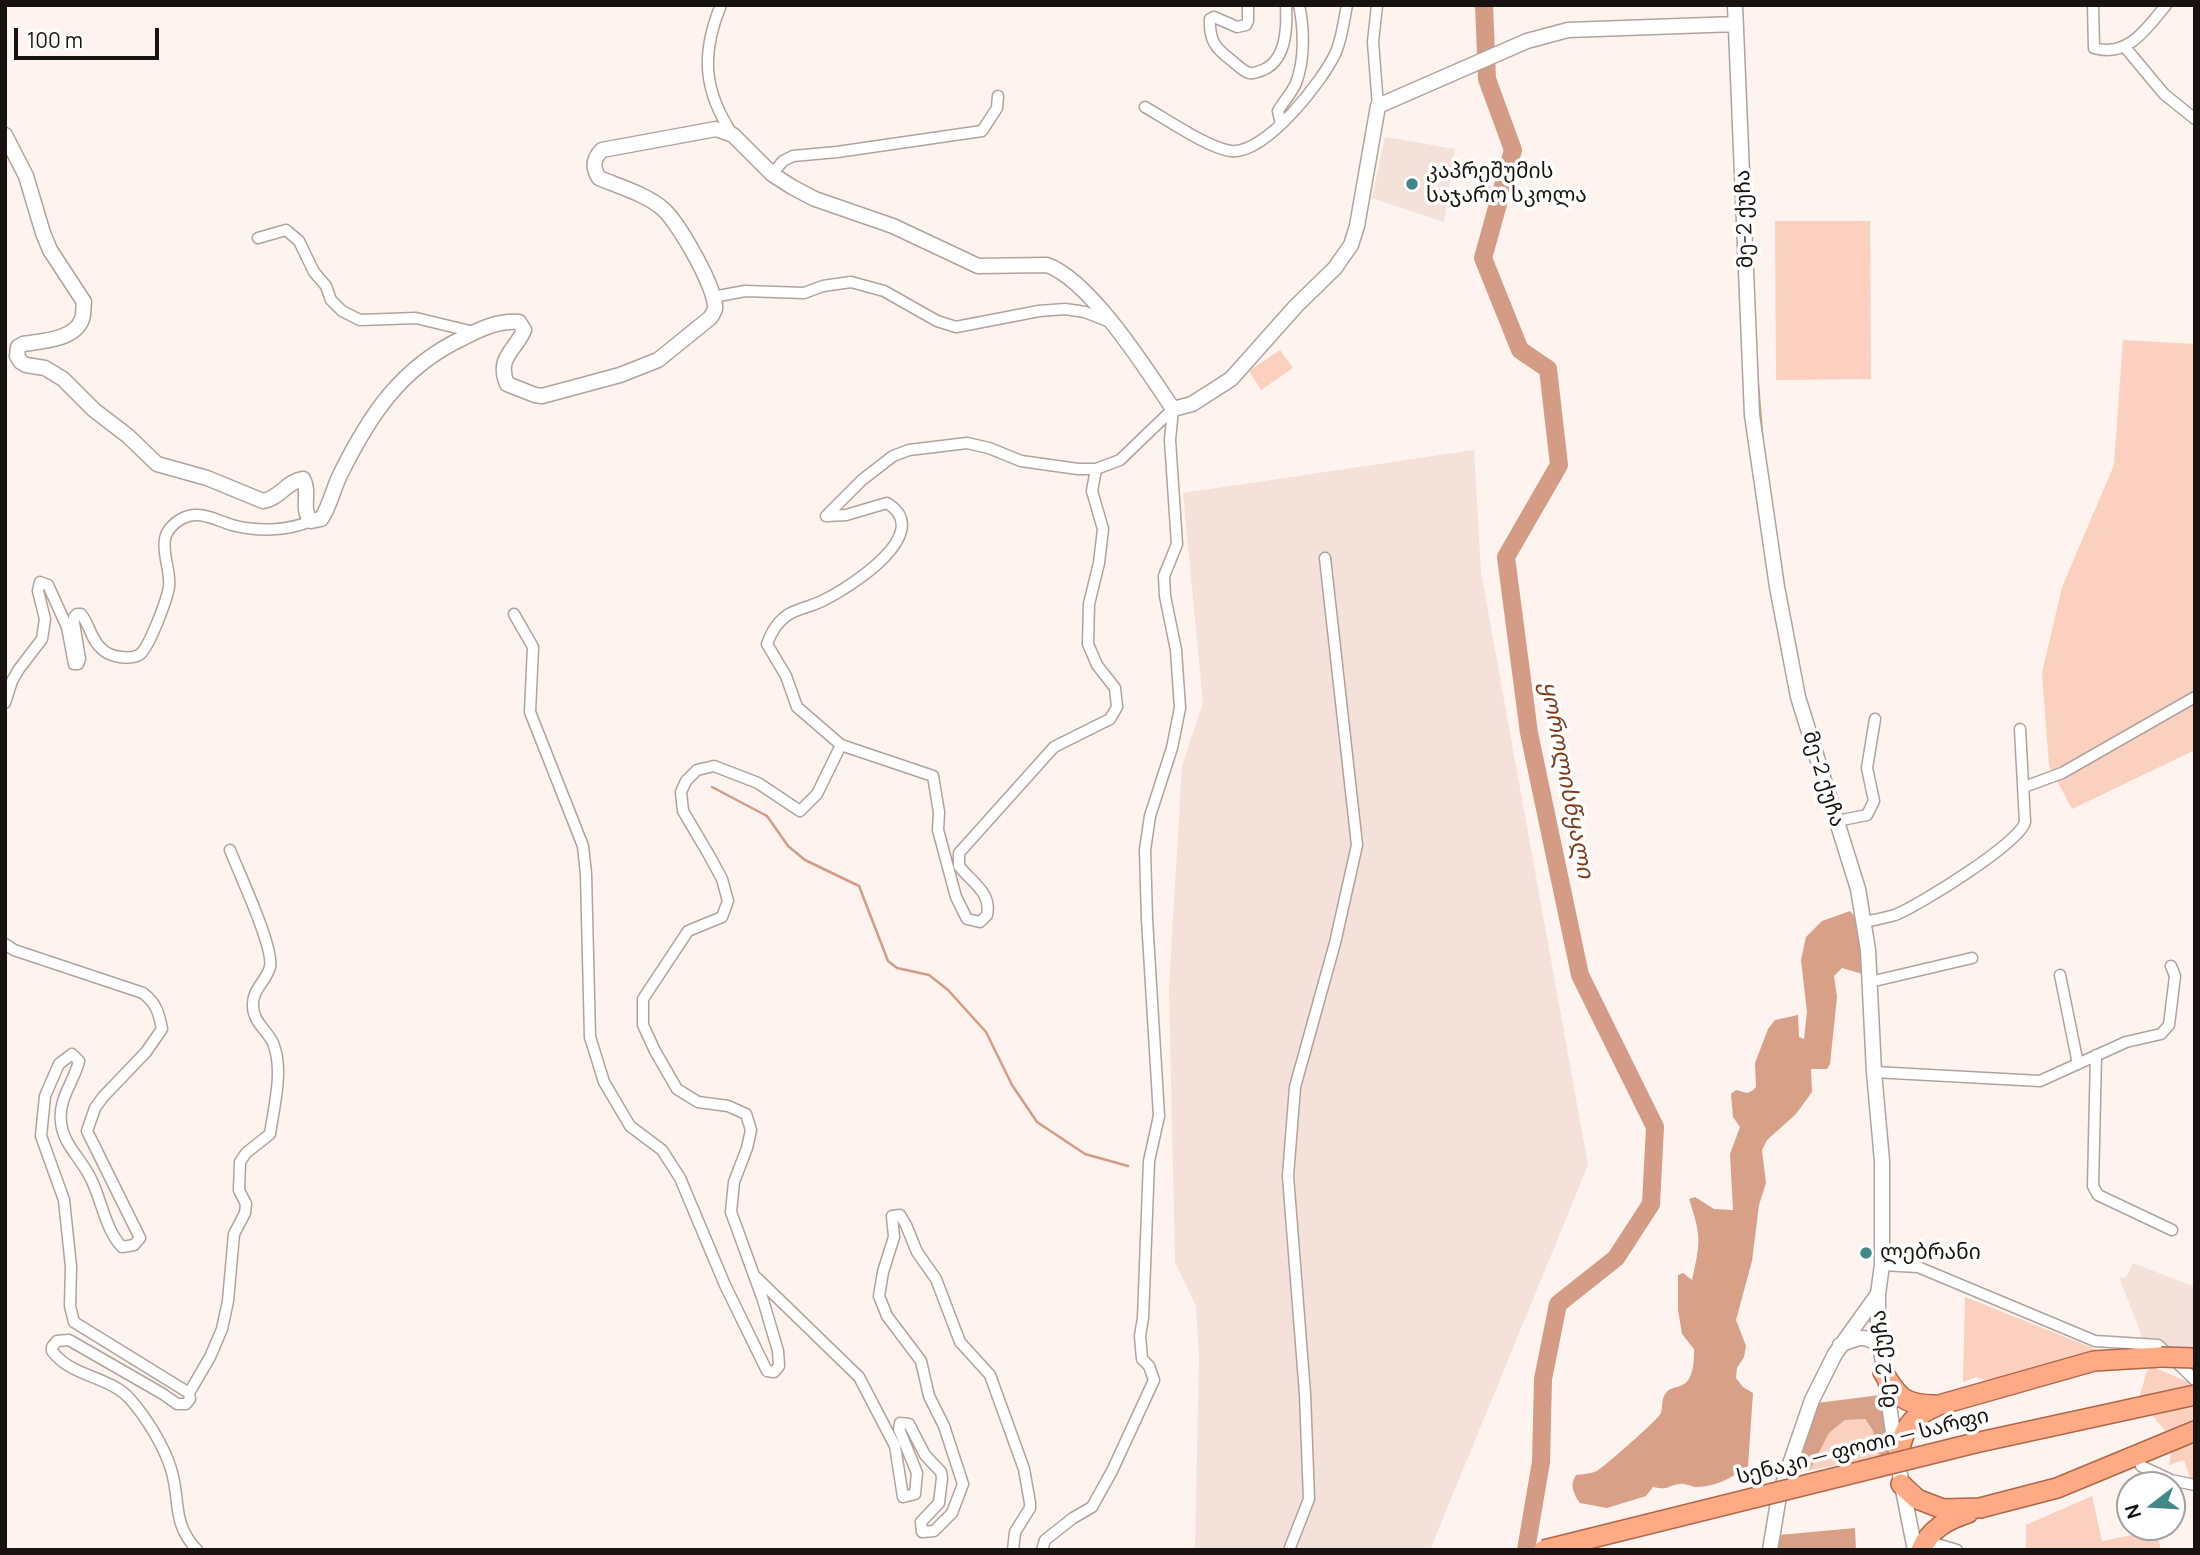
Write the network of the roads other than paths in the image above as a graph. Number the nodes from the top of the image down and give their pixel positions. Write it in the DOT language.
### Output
graph roads {
  1 [pos="721,5"];
  2 [pos="1248,5"];
  3 [pos="1286,5"];
  4 [pos="1299,5"];
  5 [pos="1347,5"];
  6 [pos="1377,5"];
  7 [pos="1735,5"];
  8 [pos="2093,5"];
  9 [pos="2166,5"];
  10 [pos="1736,24"];
  11 [pos="2124,46"];
  12 [pos="998,96"];
  13 [pos="1378,106"];
  14 [pos="1145,107"];
  15 [pos="2195,119"];
  16 [pos="1281,124"];
  17 [pos="5,135"];
  18 [pos="733,135"];
  19 [pos="772,174"];
  20 [pos="258,238"];
  21 [pos="713,297"];
  22 [pos="1113,323"];
  23 [pos="474,332"];
  24 [pos="1173,409"];
  25 [pos="1096,468"];
  26 [pos="311,521"];
  27 [pos="1325,558"];
  28 [pos="514,614"];
  29 [pos="2195,696"];
  30 [pos="5,703"];
  31 [pos="1875,719"];
  32 [pos="2021,729"];
  33 [pos="841,745"];
  34 [pos="2024,787"];
  35 [pos="1836,821"];
  36 [pos="230,850"];
  37 [pos="1863,922"];
  38 [pos="5,944"];
  39 [pos="1972,958"];
  40 [pos="2171,966"];
  41 [pos="2060,975"];
  42 [pos="1870,982"];
  43 [pos="2096,1055"];
  44 [pos="2078,1064"];
  45 [pos="1874,1072"];
  46 [pos="2172,1230"];
  47 [pos="1882,1265"];
  48 [pos="754,1276"];
  49 [pos="1878,1294"];
  50 [pos="1840,1345"];
  51 [pos="1880,1346"];
  52 [pos="2195,1358"];
  53 [pos="1883,1372"];
  54 [pos="2195,1380"];
  55 [pos="189,1393"];
  56 [pos="2195,1395"];
  57 [pos="1939,1405"];
  58 [pos="2195,1432"];
  59 [pos="1897,1460"];
  60 [pos="2141,1466"];
  61 [pos="1901,1484"];
  62 [pos="2195,1485"];
  63 [pos="1980,1508"];
  64 [pos="1918,1544"];
  65 [pos="197,1550"];
  66 [pos="1013,1550"];
  67 [pos="1042,1550"];
  68 [pos="1289,1550"];
  69 [pos="1544,1550"];
  70 [pos="1770,1550"];
  71 [pos="1957,1550"];
  1 -- 18 [label="street"];
  2 -- 3 [label="street"];
  4 -- 16 [label="street"];
  5 -- 16 [label="street"];
  6 -- 13 [label="street"];
  7 -- 10 [label="street, მე-2 ქუჩა"];
  8 -- 11 [label="street"];
  9 -- 11 [label="street"];
  10 -- 13 [label="street"];
  10 -- 35 [label="street, მე-2 ქუჩა"];
  11 -- 15 [label="street"];
  12 -- 19 [label="street"];
  13 -- 24 [label="street"];
  14 -- 16 [label="street"];
  17 -- 26 [label="street"];
  18 -- 19 [label="street"];
  18 -- 21 [label="street"];
  19 -- 22 [label="street"];
  20 -- 23 [label="street"];
  21 -- 22 [label="street"];
  21 -- 23 [label="street"];
  22 -- 24 [label="street"];
  23 -- 26 [label="street"];
  24 -- 25 [label="street"];
  24 -- 67 [label="street"];
  25 -- 33 [label="street"];
  25 -- 33 [label="street"];
  26 -- 30 [label="street"];
  27 -- 68 [label="street"];
  28 -- 48 [label="street"];
  29 -- 34 [label="street"];
  31 -- 35 [label="street"];
  32 -- 34 [label="street"];
  33 -- 48 [label="street"];
  34 -- 37 [label="street"];
  35 -- 37 [label="street, მე-2 ქუჩა"];
  36 -- 55 [label="street"];
  37 -- 42 [label="street, მე-2 ქუჩა"];
  38 -- 55 [label="street"];
  39 -- 42 [label="street"];
  40 -- 43 [label="street"];
  41 -- 44 [label="street"];
  42 -- 45 [label="street, მე-2 ქუჩა"];
  43 -- 44 [label="street"];
  43 -- 46 [label="street"];
  44 -- 45 [label="street"];
  45 -- 47 [label="street, მე-2 ქუჩა"];
  47 -- 49 [label="street, მე-2 ქუჩა"];
  47 -- 54 [label="street"];
  48 -- 66 [label="street"];
  49 -- 50 [label="street"];
  49 -- 51 [label="street, მე-2 ქუჩა"];
  50 -- 51 [label="street"];
  50 -- 70 [label="street"];
  51 -- 53 [label="street, მე-2 ქუჩა"];
  52 -- 57 [label="highway, bridge"];
  53 -- 57 [label="highway"];
  53 -- 59 [label="street, მე-2 ქუჩა"];
  55 -- 65 [label="street"];
  56 -- 69 [label="highway, სენაკი — ფოთი — სარფი, bridge"];
  57 -- 59 [label="highway"];
  58 -- 63 [label="highway"];
  59 -- 61 [label="street, მე-2 ქუჩა"];
  60 -- 62 [label="street"];
  61 -- 63 [label="highway"];
  61 -- 64 [label="street, მე-2 ქუჩა"];
  63 -- 64 [label="highway"];
  64 -- 71 [label="street"];
}
